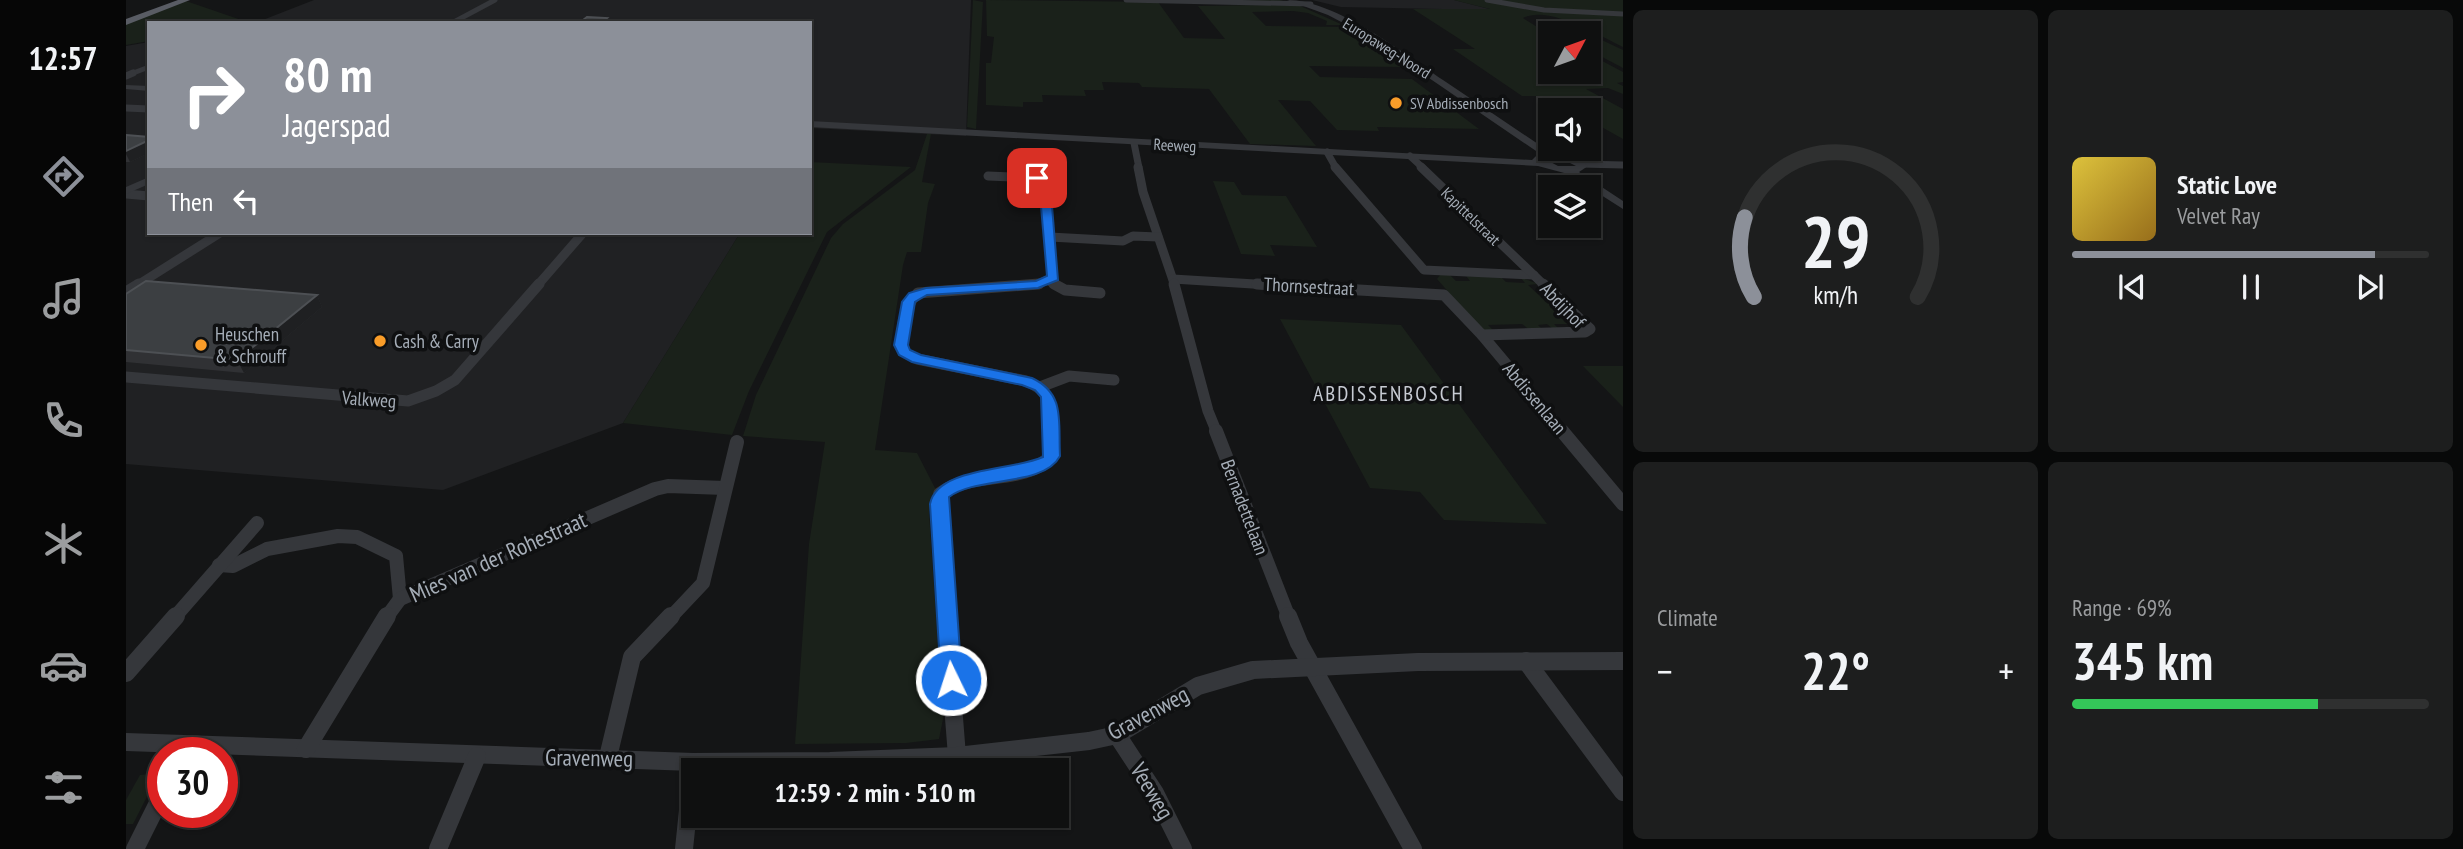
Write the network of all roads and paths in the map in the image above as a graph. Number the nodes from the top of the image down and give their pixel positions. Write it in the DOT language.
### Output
graph roads {
  1 [pos="161,0"];
  2 [pos="186,0"];
  3 [pos="495,0"];
  4 [pos="1126,0"];
  5 [pos="1290,0"];
  6 [pos="1487,0"];
  7 [pos="1308,4"];
  8 [pos="136,7"];
  9 [pos="1623,14"];
  10 [pos="456,21"];
  11 [pos="126,22"];
  12 [pos="147,68"];
  13 [pos="126,76"];
  14 [pos="126,88"];
  15 [pos="147,89"];
  16 [pos="126,108"];
  17 [pos="147,109"];
  18 [pos="812,124"];
  19 [pos="1134,143"];
  20 [pos="1327,152"];
  21 [pos="1538,155"];
  22 [pos="1409,156"];
  23 [pos="1538,159"];
  24 [pos="1549,161"];
  25 [pos="1574,161"];
  26 [pos="1581,164"];
  27 [pos="1623,165"];
  28 [pos="1570,170"];
  29 [pos="988,176"];
  30 [pos="147,181"];
  31 [pos="126,193"];
  32 [pos="147,196"];
  33 [pos="1623,206"];
  34 [pos="217,235"];
  35 [pos="581,235"];
  36 [pos="1050,237"];
  37 [pos="1158,237"];
  38 [pos="1434,272"];
  39 [pos="1534,275"];
  40 [pos="1173,279"];
  41 [pos="1049,281"];
  42 [pos="126,292"];
  43 [pos="1100,293"];
  44 [pos="1444,295"];
  45 [pos="1482,335"];
  46 [pos="126,377"];
  47 [pos="1114,380"];
  48 [pos="1040,387"];
  49 [pos="737,443"];
  50 [pos="725,488"];
  51 [pos="1623,504"];
  52 [pos="257,523"];
  53 [pos="219,565"];
  54 [pos="400,599"];
  55 [pos="1526,661"];
  56 [pos="1623,661"];
  57 [pos="1312,665"];
  58 [pos="126,673"];
  59 [pos="1117,735"];
  60 [pos="126,742"];
  61 [pos="147,744"];
  62 [pos="306,748"];
  63 [pos="238,749"];
  64 [pos="477,756"];
  65 [pos="957,756"];
  66 [pos="608,757"];
  67 [pos="906,758"];
  68 [pos="681,761"];
  69 [pos="1623,792"];
  70 [pos="147,825"];
  71 [pos="686,828"];
  72 [pos="135,849"];
  73 [pos="438,849"];
  74 [pos="684,849"];
  75 [pos="1183,849"];
  76 [pos="1413,849"];
  1 -- 8 [label="highway"];
  2 -- 11 [label="highway"];
  3 -- 10 [label="street"];
  4 -- 7 [label="street"];
  5 -- 7 [label="street, Europaweg-Noord"];
  6 -- 9 [label="street"];
  7 -- 21 [label="street, Europaweg-Noord"];
  12 -- 13 [label="street"];
  14 -- 15 [label="street"];
  16 -- 17 [label="street"];
  18 -- 19 [label="street, Reeweg"];
  19 -- 20 [label="street, Reeweg"];
  19 -- 37 [label="street, Bernadettelaan"];
  20 -- 22 [label="street, Reeweg"];
  20 -- 38 [label="street"];
  22 -- 23 [label="street, Reeweg"];
  22 -- 39 [label="street, Kapittelstraat"];
  24 -- 28 [label="street"];
  25 -- 26 [label="street"];
  26 -- 27 [label="street"];
  26 -- 28 [label="street"];
  28 -- 33 [label="street"];
  29 -- 36 [label="street"];
  30 -- 31 [label="street"];
  31 -- 32 [label="street"];
  34 -- 42 [label="street"];
  35 -- 46 [label="street, Valkweg"];
  36 -- 37 [label="street"];
  36 -- 41 [label="street"];
  37 -- 40 [label="street, Bernadettelaan"];
  38 -- 39 [label="street, Abdijhof"];
  39 -- 45 [label="street, Abdijhof"];
  40 -- 44 [label="street, Thornsestraat"];
  40 -- 57 [label="street, Bernadettelaan"];
  41 -- 43 [label="street"];
  41 -- 48 [label="street"];
  44 -- 45 [label="street, Abdissenlaan"];
  45 -- 51 [label="street, Abdissenlaan"];
  47 -- 48 [label="street"];
  48 -- 65 [label="street"];
  49 -- 50 [label="street"];
  50 -- 54 [label="street, Mies van der Rohestraat"];
  50 -- 66 [label="street"];
  52 -- 53 [label="street"];
  53 -- 54 [label="street"];
  53 -- 58 [label="street"];
  54 -- 62 [label="street, Mies van der Rohestraat"];
  55 -- 56 [label="street, Gravenweg"];
  55 -- 57 [label="street, Gravenweg"];
  55 -- 69 [label="street"];
  57 -- 59 [label="street, Gravenweg"];
  57 -- 76 [label="street, Bernadettelaan"];
  59 -- 65 [label="street, Gravenweg"];
  59 -- 75 [label="street, Veeweg"];
  60 -- 61 [label="street, Gravenweg"];
  62 -- 63 [label="street, Gravenweg"];
  62 -- 64 [label="street, Gravenweg"];
  64 -- 66 [label="street, Gravenweg"];
  64 -- 73 [label="street"];
  65 -- 67 [label="street, Gravenweg"];
  66 -- 68 [label="street, Gravenweg"];
  70 -- 72 [label="street"];
  71 -- 74 [label="street"];
}
